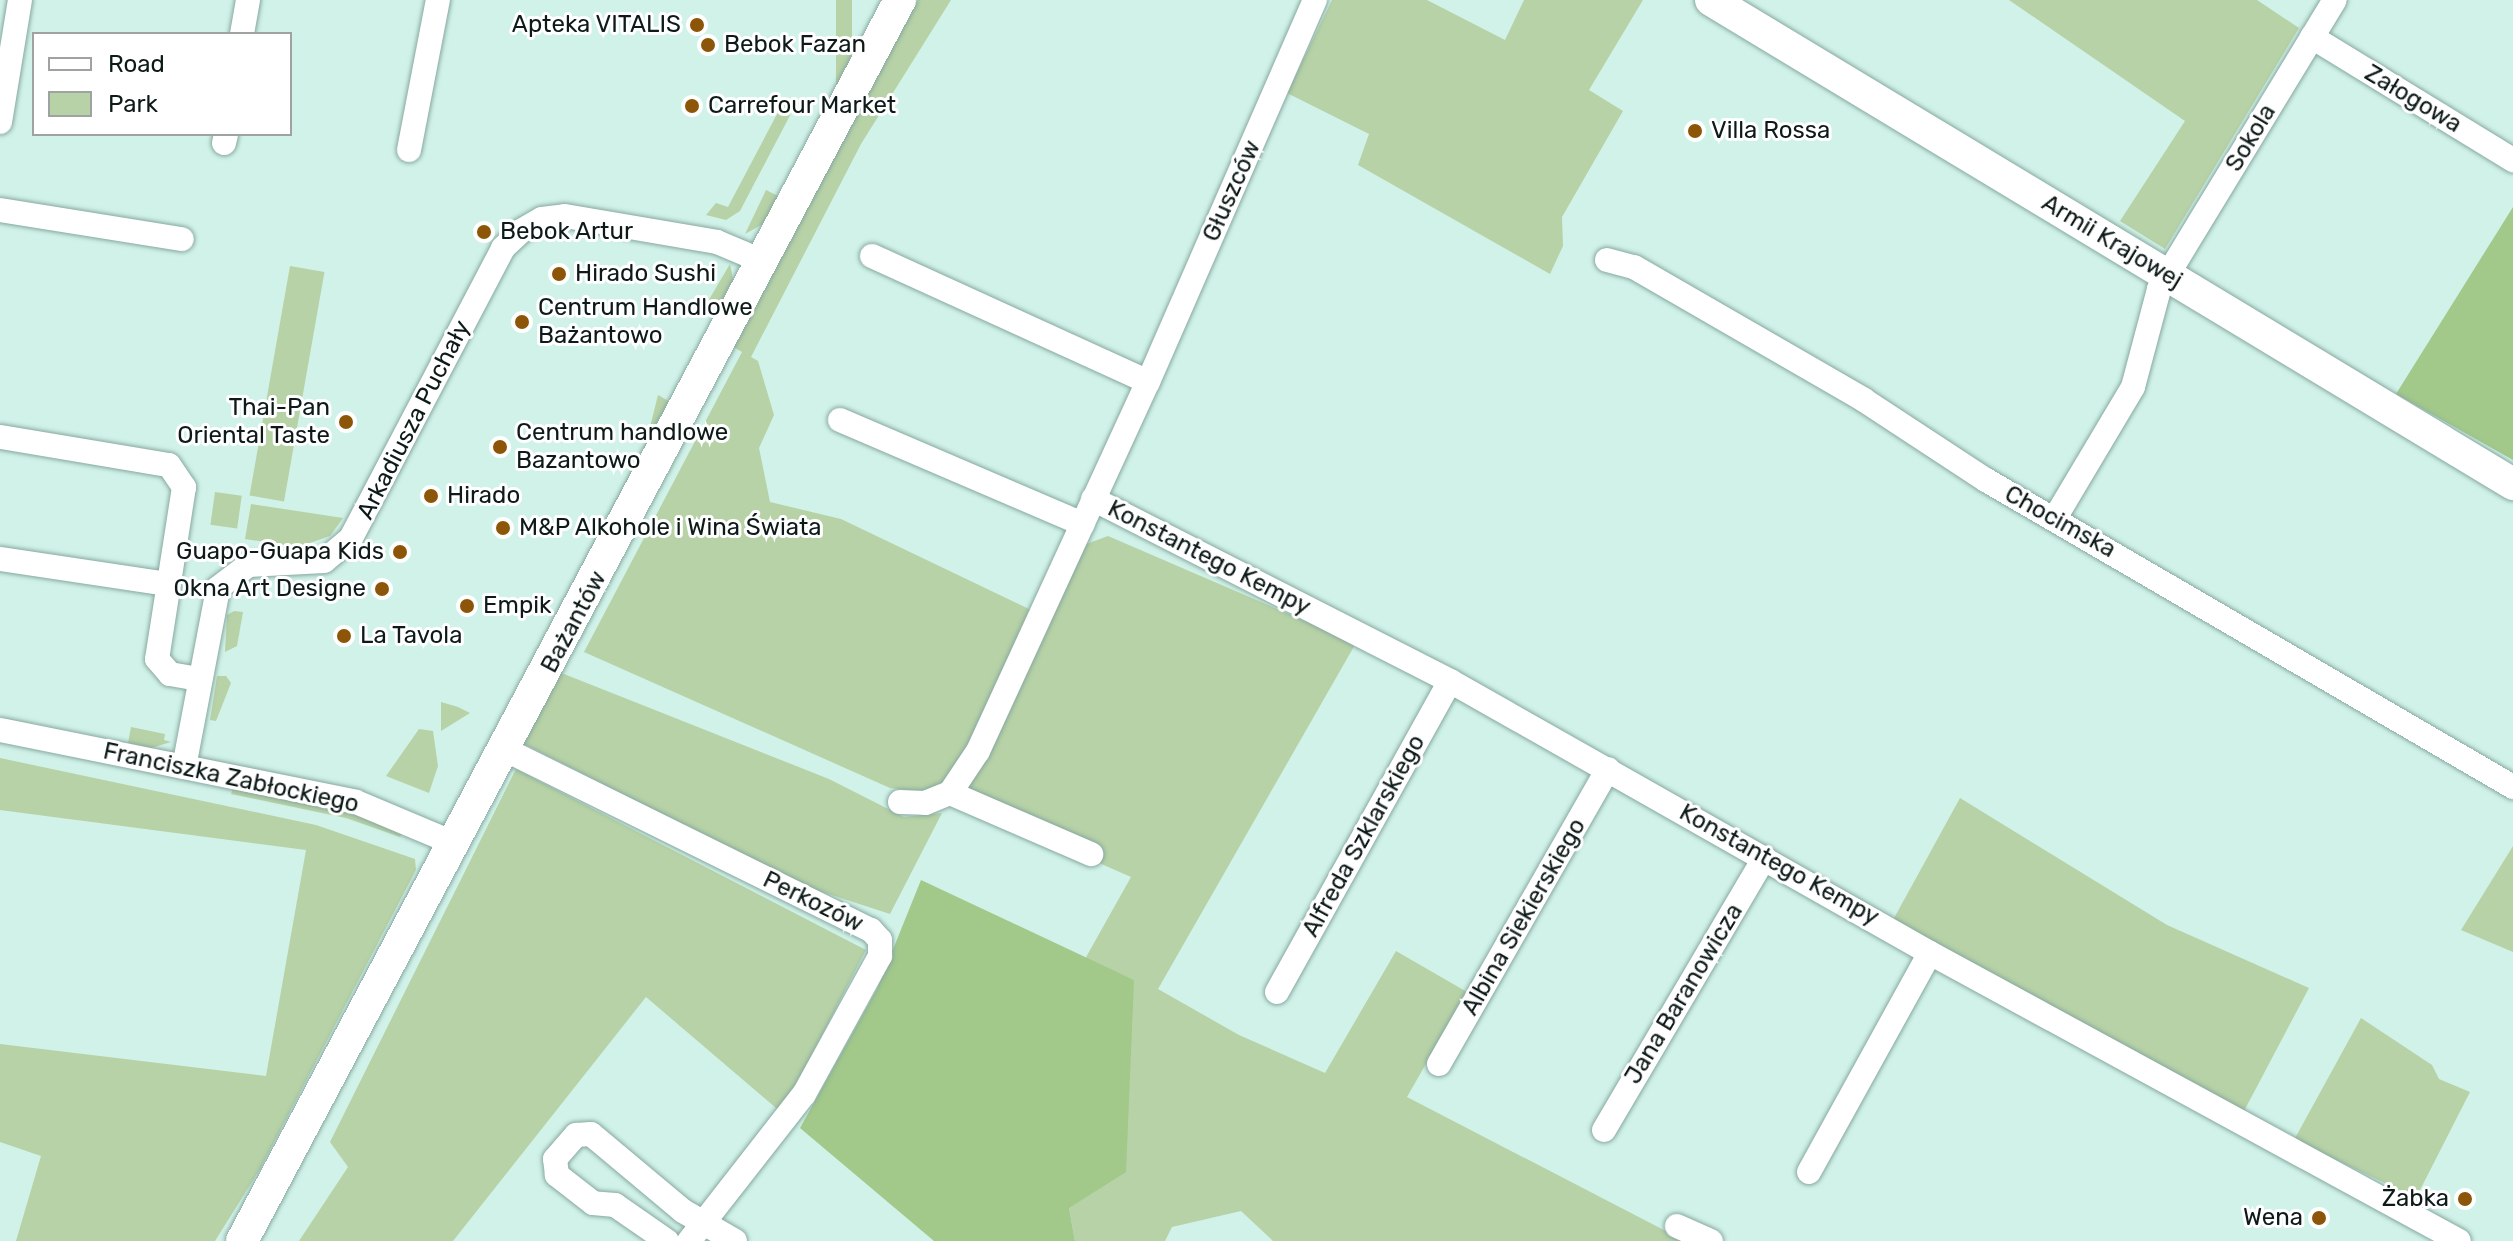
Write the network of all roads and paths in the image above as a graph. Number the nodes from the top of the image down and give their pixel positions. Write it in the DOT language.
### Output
graph roads {
  1 [pos="20,0"];
  2 [pos="248,0"];
  3 [pos="438,0"];
  4 [pos="900,0"];
  5 [pos="1315,0"];
  6 [pos="1711,0"];
  7 [pos="2335,0"];
  8 [pos="242,32"];
  9 [pos="2312,37"];
  10 [pos="0,122"];
  11 [pos="409,150"];
  12 [pos="2513,160"];
  13 [pos="0,210"];
  14 [pos="182,239"];
  15 [pos="872,256"];
  16 [pos="1607,260"];
  17 [pos="762,261"];
  18 [pos="2167,275"];
  19 [pos="1148,382"];
  20 [pos="840,420"];
  21 [pos="1,437"];
  22 [pos="2513,484"];
  23 [pos="1093,499"];
  24 [pos="2055,518"];
  25 [pos="1083,524"];
  26 [pos="0,559"];
  27 [pos="168,584"];
  28 [pos="199,679"];
  29 [pos="1450,681"];
  30 [pos="0,730"];
  31 [pos="506,750"];
  32 [pos="184,767"];
  33 [pos="1608,769"];
  34 [pos="2513,787"];
  35 [pos="950,793"];
  36 [pos="900,802"];
  37 [pos="456,844"];
  38 [pos="1091,854"];
  39 [pos="1764,858"];
  40 [pos="1930,953"];
  41 [pos="1277,992"];
  42 [pos="1439,1064"];
  43 [pos="1604,1130"];
  44 [pos="1809,1172"];
  45 [pos="1677,1226"];
  46 [pos="696,1232"];
  47 [pos="242,1241"];
  48 [pos="667,1241"];
  49 [pos="735,1241"];
  50 [pos="1711,1241"];
  51 [pos="2459,1241"];
  1 -- 10 [label="street"];
  2 -- 8 [label="street"];
  3 -- 11 [label="street"];
  4 -- 17 [label="street, Bażantów"];
  5 -- 19 [label="street, Głuszców"];
  6 -- 18 [label="street, Armii Krajowej"];
  7 -- 9 [label="street, Sokola"];
  9 -- 12 [label="street, Załogowa"];
  9 -- 18 [label="street, Sokola"];
  13 -- 14 [label="street"];
  15 -- 19 [label="street"];
  16 -- 24 [label="street, Chocimska"];
  17 -- 28 [label="street, Arkadiusza Puchały"];
  17 -- 31 [label="street, Bażantów"];
  18 -- 22 [label="street, Armii Krajowej"];
  18 -- 24 [label="street, Sokola"];
  19 -- 23 [label="street, Głuszców"];
  20 -- 25 [label="street"];
  21 -- 27 [label="street"];
  23 -- 25 [label="street, Głuszców"];
  23 -- 29 [label="street, Konstantego Kempy"];
  24 -- 34 [label="street, Chocimska"];
  25 -- 35 [label="street, Głuszców"];
  26 -- 27 [label="street"];
  27 -- 28 [label="street"];
  28 -- 32 [label="street, Arkadiusza Puchały"];
  29 -- 33 [label="street, Konstantego Kempy"];
  29 -- 41 [label="street, Alfreda Szklarskiego"];
  30 -- 32 [label="street, Franciszka Zabłockiego"];
  31 -- 37 [label="street, Bażantów"];
  31 -- 46 [label="street, Perkozów"];
  32 -- 37 [label="street, Franciszka Zabłockiego"];
  33 -- 39 [label="street, Konstantego Kempy"];
  33 -- 42 [label="street, Albina Siekierskiego"];
  35 -- 36 [label="street"];
  35 -- 38 [label="street"];
  37 -- 47 [label="street, Bażantów"];
  39 -- 40 [label="street, Konstantego Kempy"];
  39 -- 43 [label="street, Jana Baranowicza"];
  40 -- 44 [label="street"];
  40 -- 51 [label="street, Konstantego Kempy"];
  45 -- 50 [label="street"];
  46 -- 48 [label="street"];
  46 -- 49 [label="street"];
}
